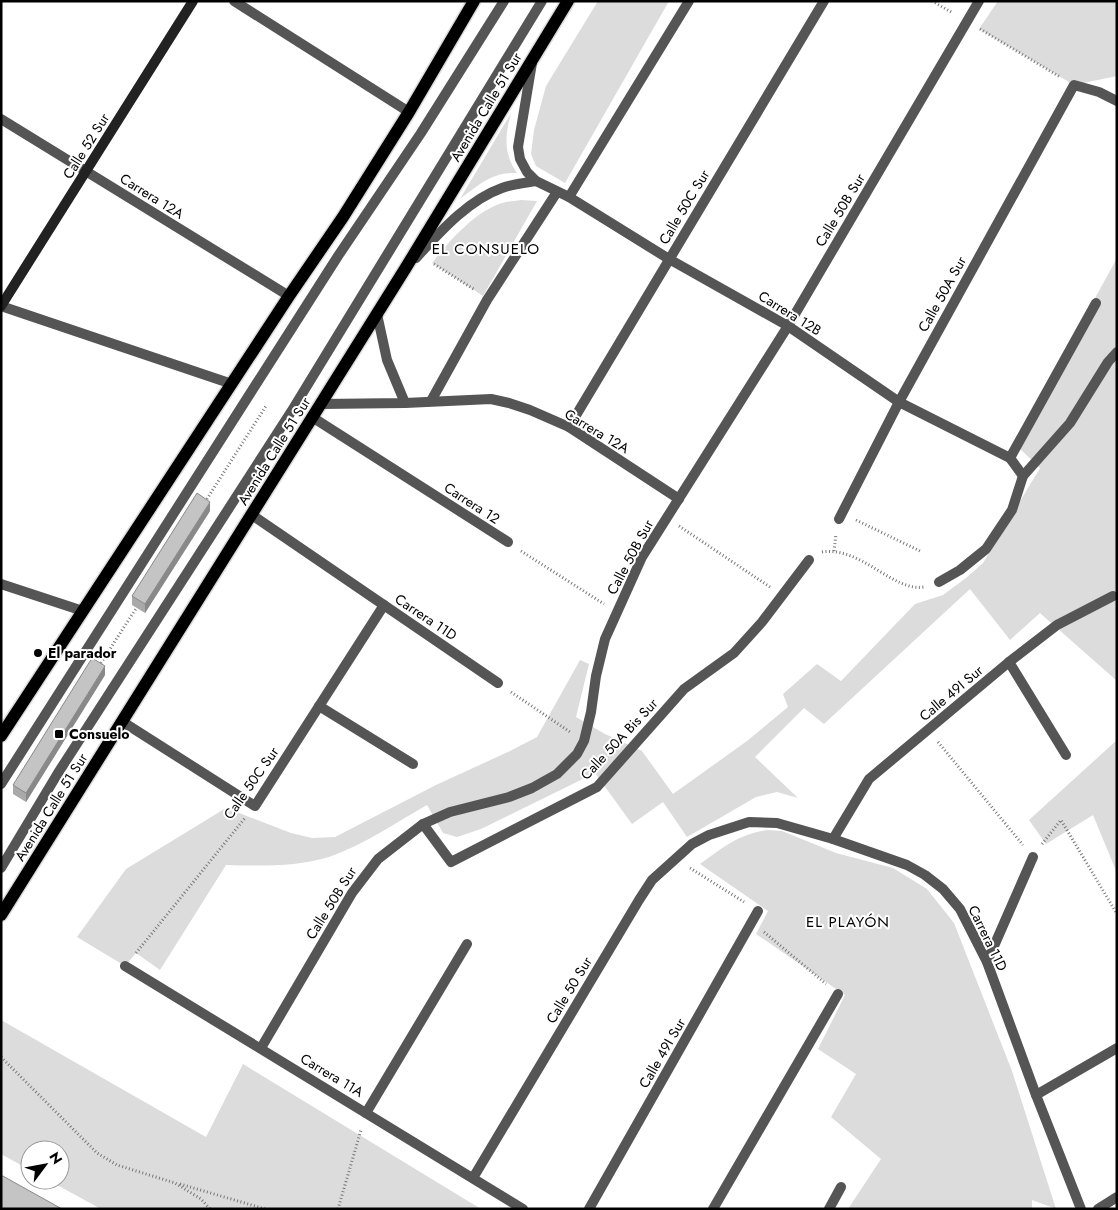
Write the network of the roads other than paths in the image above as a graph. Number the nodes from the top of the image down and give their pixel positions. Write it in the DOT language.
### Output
graph roads {
  1 [pos="193,1"];
  2 [pos="234,1"];
  3 [pos="474,1"];
  4 [pos="504,1"];
  5 [pos="542,1"];
  6 [pos="568,1"];
  7 [pos="689,1"];
  8 [pos="824,1"];
  9 [pos="979,1"];
  10 [pos="533,59"];
  11 [pos="1117,101"];
  12 [pos="409,112"];
  13 [pos="1,119"];
  14 [pos="86,171"];
  15 [pos="536,181"];
  16 [pos="556,192"];
  17 [pos="568,197"];
  18 [pos="669,259"];
  19 [pos="405,269"];
  20 [pos="289,296"];
  21 [pos="1096,303"];
  22 [pos="1,306"];
  23 [pos="377,314"];
  24 [pos="788,326"];
  25 [pos="1117,352"];
  26 [pos="232,384"];
  27 [pos="431,401"];
  28 [pos="899,402"];
  29 [pos="405,403"];
  30 [pos="321,404"];
  31 [pos="312,417"];
  32 [pos="569,427"];
  33 [pos="1010,458"];
  34 [pos="1023,476"];
  35 [pos="679,499"];
  36 [pos="252,515"];
  37 [pos="840,516"];
  38 [pos="508,542"];
  39 [pos="809,560"];
  40 [pos="939,582"];
  41 [pos="1,584"];
  42 [pos="1113,596"];
  43 [pos="384,605"];
  44 [pos="83,611"];
  45 [pos="1009,662"];
  46 [pos="498,683"];
  47 [pos="319,706"];
  48 [pos="123,722"];
  49 [pos="1,736"];
  50 [pos="1066,755"];
  51 [pos="414,764"];
  52 [pos="1,784"];
  53 [pos="423,824"];
  54 [pos="709,834"];
  55 [pos="833,839"];
  56 [pos="1033,857"];
  57 [pos="1,868"];
  58 [pos="758,911"];
  59 [pos="1,915"];
  60 [pos="467,944"];
  61 [pos="987,962"];
  62 [pos="125,966"];
  63 [pos="838,994"];
  64 [pos="261,1048"];
  65 [pos="1117,1048"];
  66 [pos="1036,1095"];
  67 [pos="366,1113"];
  68 [pos="472,1178"];
  69 [pos="841,1187"];
  70 [pos="1117,1197"];
  71 [pos="523,1209"];
  72 [pos="590,1209"];
  73 [pos="713,1209"];
  74 [pos="829,1209"];
  75 [pos="1081,1209"];
  76 [pos="1098,1209"];
  1 -- 14 [label="street, Calle 52 Sur"];
  2 -- 12 [label="street"];
  3 -- 12 [label="main road"];
  4 -- 52 [label="street"];
  5 -- 57 [label="street"];
  6 -- 10 [label="main road, Avenida Calle 51 Sur"];
  7 -- 17 [label="street"];
  8 -- 18 [label="street, Calle 50C Sur"];
  9 -- 24 [label="street, Calle 50B Sur"];
  10 -- 15 [label="street, Carrera 12B"];
  10 -- 19 [label="main road, Avenida Calle 51 Sur"];
  11 -- 28 [label="street, Calle 50A Sur"];
  12 -- 20 [label="main road"];
  13 -- 14 [label="street, Carrera 12A"];
  14 -- 20 [label="street, Carrera 12A"];
  14 -- 22 [label="street, Calle 52 Sur"];
  15 -- 16 [label="street, Carrera 12B"];
  15 -- 19 [label="street"];
  16 -- 17 [label="street, Carrera 12B"];
  16 -- 27 [label="street"];
  17 -- 18 [label="street, Carrera 12B"];
  18 -- 24 [label="street, Carrera 12B"];
  18 -- 32 [label="street, Calle 50C Sur"];
  19 -- 23 [label="main road, Avenida Calle 51 Sur"];
  20 -- 26 [label="main road"];
  21 -- 33 [label="street"];
  22 -- 26 [label="street"];
  23 -- 29 [label="street"];
  23 -- 30 [label="main road, Avenida Calle 51 Sur"];
  24 -- 28 [label="street, Carrera 12B"];
  24 -- 35 [label="street, Calle 50B Sur"];
  25 -- 34 [label="street"];
  26 -- 44 [label="main road"];
  27 -- 29 [label="street, Carrera 12A"];
  27 -- 32 [label="street, Carrera 12A"];
  28 -- 33 [label="street, Carrera 12B"];
  28 -- 37 [label="street, Calle 50A Sur"];
  29 -- 30 [label="street, Carrera 12A"];
  30 -- 31 [label="main road, Avenida Calle 51 Sur"];
  31 -- 36 [label="main road, Avenida Calle 51 Sur"];
  31 -- 38 [label="street, Carrera 12"];
  32 -- 35 [label="street, Carrera 12A"];
  33 -- 34 [label="street, Carrera 12B"];
  34 -- 40 [label="street"];
  35 -- 53 [label="street, Calle 50B Sur"];
  36 -- 43 [label="street, Carrera 11D"];
  36 -- 48 [label="main road, Avenida Calle 51 Sur"];
  39 -- 53 [label="street, Calle 50A Bis Sur"];
  41 -- 44 [label="street"];
  42 -- 45 [label="street, Calle 49I Sur"];
  43 -- 46 [label="street, Carrera 11D"];
  43 -- 47 [label="street, Calle 50C Sur"];
  44 -- 49 [label="main road"];
  45 -- 50 [label="street"];
  45 -- 55 [label="street, Calle 49I Sur"];
  47 -- 48 [label="street, Calle 50C Sur"];
  47 -- 51 [label="street"];
  48 -- 59 [label="main road, Avenida Calle 51 Sur"];
  53 -- 64 [label="street, Calle 50B Sur"];
  54 -- 55 [label="street, Carrera 11D"];
  54 -- 68 [label="street, Calle 50 Sur"];
  55 -- 61 [label="street, Carrera 11D"];
  56 -- 61 [label="street"];
  58 -- 72 [label="street, Calle 49I Sur"];
  60 -- 67 [label="street"];
  61 -- 66 [label="street, Carrera 11D"];
  62 -- 64 [label="street, Carrera 11A"];
  63 -- 73 [label="street"];
  64 -- 67 [label="street, Carrera 11A"];
  65 -- 66 [label="street"];
  66 -- 75 [label="street, Carrera 11D"];
  67 -- 68 [label="street, Carrera 11A"];
  68 -- 71 [label="street, Carrera 11A"];
  69 -- 74 [label="street"];
  70 -- 76 [label="street"];
}
